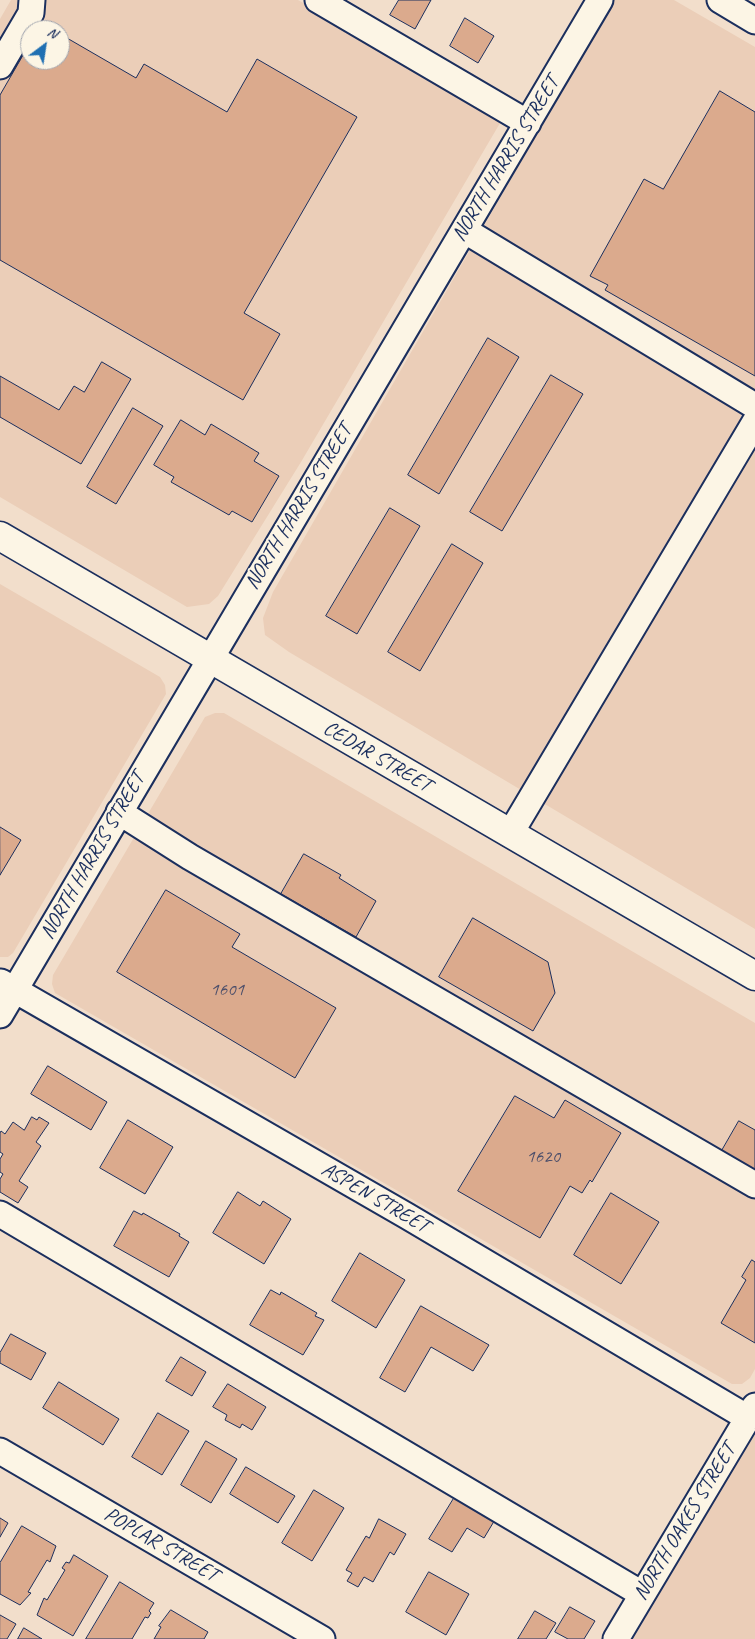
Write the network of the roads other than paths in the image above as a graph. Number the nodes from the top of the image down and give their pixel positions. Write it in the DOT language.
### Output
graph roads {
  1 [pos="32,0"];
  2 [pos="318,0"];
  3 [pos="600,0"];
  4 [pos="720,0"];
  5 [pos="755,21"];
  6 [pos="0,66"];
  7 [pos="528,123"];
  8 [pos="464,230"];
  9 [pos="755,406"];
  10 [pos="755,422"];
  11 [pos="0,536"];
  12 [pos="209,659"];
  13 [pos="119,812"];
  14 [pos="510,834"];
  15 [pos="755,976"];
  16 [pos="7,986"];
  17 [pos="0,1015"];
  18 [pos="755,1185"];
  19 [pos="0,1214"];
  20 [pos="752,1412"];
  21 [pos="0,1451"];
  22 [pos="642,1594"];
  23 [pos="322,1639"];
  24 [pos="616,1639"];
  1 -- 6 [label="street"];
  2 -- 7 [label="street"];
  3 -- 7 [label="street, NORTH HARRIS STREET"];
  4 -- 5 [label="street"];
  7 -- 8 [label="street, NORTH HARRIS STREET"];
  8 -- 9 [label="street"];
  8 -- 12 [label="street, NORTH HARRIS STREET"];
  10 -- 14 [label="street"];
  11 -- 12 [label="main road, CEDAR STREET"];
  12 -- 13 [label="street, NORTH HARRIS STREET"];
  12 -- 14 [label="main road, CEDAR STREET"];
  13 -- 16 [label="street, NORTH HARRIS STREET"];
  13 -- 18 [label="street"];
  14 -- 15 [label="main road, CEDAR STREET"];
  16 -- 17 [label="street, NORTH HARRIS STREET"];
  16 -- 20 [label="street, ASPEN STREET"];
  19 -- 22 [label="street"];
  20 -- 22 [label="street, NORTH OAKES STREET"];
  21 -- 23 [label="street, POPLAR STREET"];
  22 -- 24 [label="street, NORTH OAKES STREET"];
}
